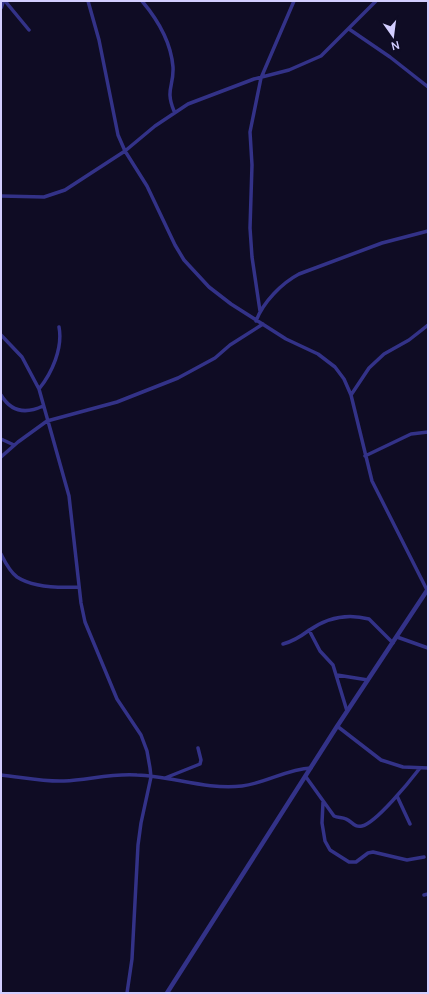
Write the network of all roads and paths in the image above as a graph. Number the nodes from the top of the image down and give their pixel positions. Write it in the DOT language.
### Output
graph roads {
  1 [pos="4,1"];
  2 [pos="88,1"];
  3 [pos="142,1"];
  4 [pos="294,1"];
  5 [pos="376,1"];
  6 [pos="1,7"];
  7 [pos="349,29"];
  8 [pos="30,30"];
  9 [pos="261,78"];
  10 [pos="428,87"];
  11 [pos="174,112"];
  12 [pos="126,151"];
  13 [pos="1,196"];
  14 [pos="428,231"];
  15 [pos="260,311"];
  16 [pos="256,321"];
  17 [pos="263,324"];
  18 [pos="428,325"];
  19 [pos="59,327"];
  20 [pos="1,335"];
  21 [pos="39,389"];
  22 [pos="1,395"];
  23 [pos="351,395"];
  24 [pos="43,406"];
  25 [pos="47,421"];
  26 [pos="428,432"];
  27 [pos="1,439"];
  28 [pos="14,445"];
  29 [pos="365,456"];
  30 [pos="1,457"];
  31 [pos="1,554"];
  32 [pos="79,587"];
  33 [pos="428,590"];
  34 [pos="309,630"];
  35 [pos="397,637"];
  36 [pos="393,643"];
  37 [pos="283,644"];
  38 [pos="428,648"];
  39 [pos="337,675"];
  40 [pos="368,680"];
  41 [pos="347,711"];
  42 [pos="337,726"];
  43 [pos="198,748"];
  44 [pos="311,768"];
  45 [pos="420,768"];
  46 [pos="428,768"];
  47 [pos="1,775"];
  48 [pos="151,777"];
  49 [pos="306,777"];
  50 [pos="164,779"];
  51 [pos="397,796"];
  52 [pos="323,801"];
  53 [pos="410,824"];
  54 [pos="424,857"];
  55 [pos="127,993"];
  56 [pos="167,993"];
  1 -- 6 [label="street"];
  1 -- 8 [label="street"];
  2 -- 12 [label="street"];
  3 -- 11 [label="street"];
  4 -- 9 [label="street"];
  5 -- 7 [label="street"];
  7 -- 9 [label="street"];
  7 -- 10 [label="street"];
  9 -- 11 [label="street"];
  9 -- 15 [label="street"];
  11 -- 12 [label="street"];
  12 -- 13 [label="street"];
  12 -- 16 [label="street"];
  14 -- 15 [label="street"];
  15 -- 16 [label="street"];
  16 -- 17 [label="street"];
  17 -- 23 [label="street"];
  17 -- 25 [label="street"];
  18 -- 23 [label="street"];
  19 -- 21 [label="street"];
  20 -- 21 [label="street"];
  21 -- 24 [label="street"];
  22 -- 24 [label="street"];
  23 -- 29 [label="street"];
  24 -- 25 [label="street"];
  25 -- 28 [label="street"];
  25 -- 32 [label="street"];
  26 -- 29 [label="street"];
  27 -- 28 [label="street"];
  28 -- 30 [label="street"];
  29 -- 33 [label="street"];
  31 -- 32 [label="street"];
  32 -- 48 [label="street"];
  33 -- 35 [label="street"];
  34 -- 36 [label="street"];
  34 -- 37 [label="street"];
  34 -- 39 [label="street"];
  35 -- 36 [label="street"];
  35 -- 38 [label="street"];
  36 -- 40 [label="street"];
  39 -- 40 [label="street"];
  39 -- 41 [label="street"];
  40 -- 41 [label="street"];
  41 -- 42 [label="street"];
  42 -- 44 [label="street"];
  42 -- 45 [label="street"];
  43 -- 50 [label="street"];
  44 -- 49 [label="street"];
  44 -- 50 [label="street"];
  45 -- 46 [label="street"];
  45 -- 51 [label="street"];
  47 -- 48 [label="street"];
  48 -- 50 [label="street"];
  48 -- 55 [label="street"];
  49 -- 52 [label="street"];
  49 -- 56 [label="street"];
  51 -- 52 [label="street"];
  51 -- 53 [label="street"];
  52 -- 54 [label="street"];
}
